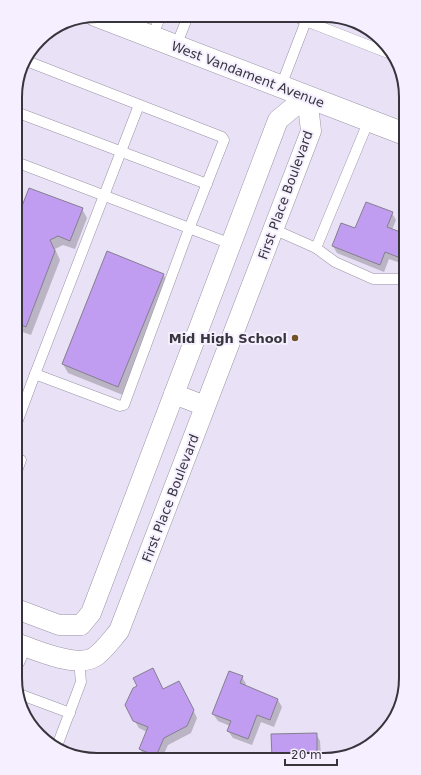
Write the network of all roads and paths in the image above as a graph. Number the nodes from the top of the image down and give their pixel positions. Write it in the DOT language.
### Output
graph roads {
  1 [pos="111,22"];
  2 [pos="158,22"];
  3 [pos="186,22"];
  4 [pos="306,22"];
  5 [pos="309,22"];
  6 [pos="152,37"];
  7 [pos="176,46"];
  8 [pos="382,51"];
  9 [pos="31,63"];
  10 [pos="281,86"];
  11 [pos="306,96"];
  12 [pos="138,105"];
  13 [pos="22,114"];
  14 [pos="369,120"];
  15 [pos="399,132"];
  16 [pos="121,151"];
  17 [pos="22,164"];
  18 [pos="207,184"];
  19 [pos="103,195"];
  20 [pos="190,229"];
  21 [pos="273,230"];
  22 [pos="231,244"];
  23 [pos="316,248"];
  24 [pos="263,257"];
  25 [pos="399,279"];
  26 [pos="36,374"];
  27 [pos="174,394"];
  28 [pos="205,406"];
  29 [pos="22,410"];
  30 [pos="22,611"];
  31 [pos="22,651"];
  32 [pos="79,661"];
  33 [pos="24,696"];
  34 [pos="70,713"];
  35 [pos="59,742"];
  1 -- 6 [label="street, West Vandament Avenue"];
  2 -- 6 [label="lane"];
  3 -- 7 [label="lane"];
  4 -- 10 [label="lane"];
  5 -- 8 [label="lane"];
  6 -- 7 [label="street, West Vandament Avenue"];
  7 -- 10 [label="street, West Vandament Avenue"];
  9 -- 12 [label="lane"];
  10 -- 11 [label="street, West Vandament Avenue"];
  11 -- 14 [label="street, West Vandament Avenue"];
  11 -- 21 [label="street, First Place Boulevard"];
  11 -- 22 [label="street"];
  12 -- 16 [label="lane"];
  12 -- 18 [label="lane"];
  13 -- 16 [label="lane"];
  14 -- 15 [label="street, West Vandament Avenue"];
  14 -- 23 [label="lane"];
  16 -- 18 [label="lane"];
  16 -- 19 [label="lane"];
  17 -- 19 [label="lane"];
  18 -- 20 [label="lane"];
  19 -- 20 [label="lane"];
  19 -- 26 [label="lane"];
  20 -- 22 [label="lane"];
  20 -- 26 [label="lane"];
  21 -- 23 [label="lane"];
  21 -- 24 [label="street, First Place Boulevard"];
  22 -- 24 [label="street"];
  22 -- 27 [label="street"];
  23 -- 25 [label="lane"];
  24 -- 28 [label="street, First Place Boulevard"];
  26 -- 29 [label="lane"];
  27 -- 28 [label="street"];
  27 -- 30 [label="street"];
  28 -- 32 [label="street, First Place Boulevard"];
  31 -- 32 [label="street, First Place Boulevard"];
  32 -- 34 [label="lane"];
  33 -- 34 [label="lane"];
  34 -- 35 [label="lane"];
}
